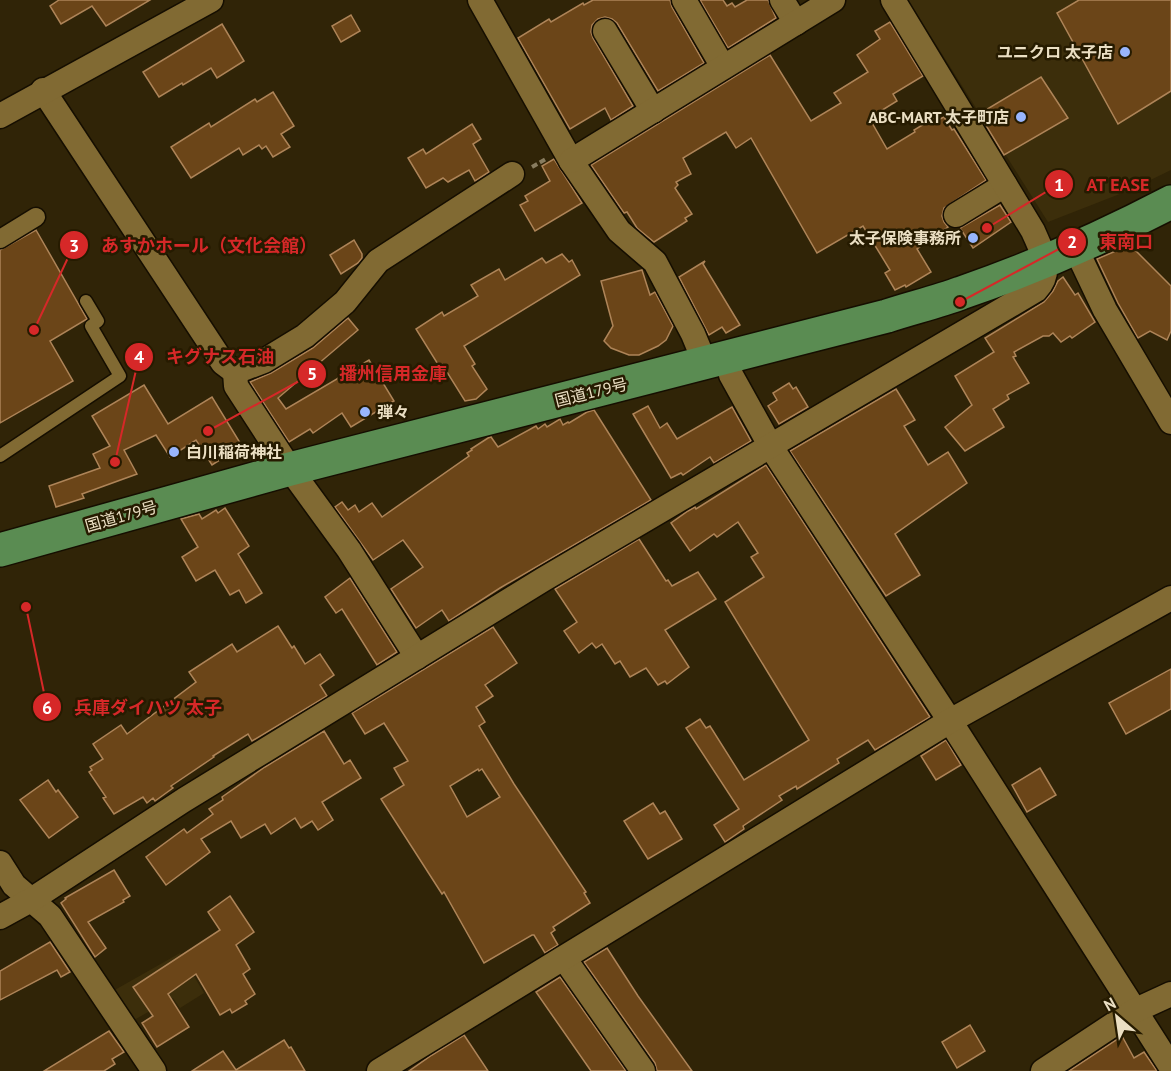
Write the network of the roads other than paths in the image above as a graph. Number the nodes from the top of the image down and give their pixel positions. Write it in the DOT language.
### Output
graph roads {
  1 [pos="212,0"];
  2 [pos="480,0"];
  3 [pos="684,0"];
  4 [pos="782,0"];
  5 [pos="833,0"];
  6 [pos="892,0"];
  7 [pos="796,22"];
  8 [pos="605,31"];
  9 [pos="723,67"];
  10 [pos="43,90"];
  11 [pos="653,111"];
  12 [pos="0,116"];
  13 [pos="568,155"];
  14 [pos="512,174"];
  15 [pos="1005,185"];
  16 [pos="1171,202"];
  17 [pos="956,215"];
  18 [pos="36,217"];
  19 [pos="0,239"];
  20 [pos="1075,247"];
  21 [pos="1045,260"];
  22 [pos="86,301"];
  23 [pos="716,360"];
  24 [pos="235,372"];
  25 [pos="1171,422"];
  26 [pos="771,447"];
  27 [pos="0,456"];
  28 [pos="290,469"];
  29 [pos="0,550"];
  30 [pos="1171,598"];
  31 [pos="417,657"];
  32 [pos="950,721"];
  33 [pos="0,863"];
  34 [pos="31,900"];
  35 [pos="0,917"];
  36 [pos="564,958"];
  37 [pos="1171,994"];
  38 [pos="1134,1011"];
  39 [pos="1171,1067"];
  40 [pos="148,1069"];
  41 [pos="379,1071"];
  42 [pos="643,1071"];
  43 [pos="1043,1071"];
  1 -- 10 [label="street"];
  2 -- 13 [label="street"];
  3 -- 9 [label="street"];
  4 -- 7 [label="street"];
  5 -- 7 [label="street"];
  6 -- 15 [label="street"];
  7 -- 9 [label="street"];
  8 -- 11 [label="street"];
  9 -- 11 [label="street"];
  10 -- 12 [label="street"];
  10 -- 24 [label="street"];
  11 -- 13 [label="street"];
  13 -- 23 [label="street"];
  14 -- 24 [label="street"];
  15 -- 17 [label="street"];
  15 -- 21 [label="street"];
  16 -- 20 [label="highway, 国道179号"];
  18 -- 19 [label="street"];
  20 -- 21 [label="highway, 国道179号"];
  20 -- 25 [label="street"];
  21 -- 23 [label="highway, 国道179号"];
  21 -- 26 [label="street"];
  22 -- 27 [label="lane"];
  23 -- 26 [label="street"];
  23 -- 28 [label="highway, 国道179号"];
  24 -- 28 [label="street"];
  26 -- 31 [label="street"];
  26 -- 32 [label="street"];
  28 -- 29 [label="highway, 国道179号"];
  28 -- 31 [label="street"];
  30 -- 32 [label="street"];
  31 -- 34 [label="street"];
  32 -- 36 [label="street"];
  32 -- 38 [label="street"];
  33 -- 34 [label="street"];
  34 -- 35 [label="street"];
  34 -- 40 [label="street"];
  36 -- 41 [label="street"];
  36 -- 42 [label="street"];
  37 -- 38 [label="street"];
  38 -- 39 [label="street"];
  38 -- 43 [label="street"];
}
